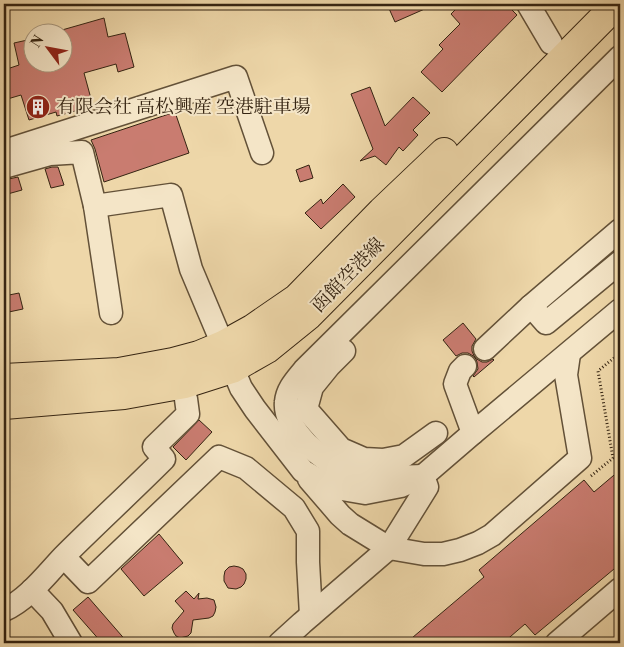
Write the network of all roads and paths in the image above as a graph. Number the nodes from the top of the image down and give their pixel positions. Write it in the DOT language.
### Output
graph roads {
  1 [pos="528,4"];
  2 [pos="591,4"];
  3 [pos="617,4"];
  4 [pos="551,43"];
  5 [pos="620,57"];
  6 [pos="620,76"];
  7 [pos="4,149"];
  8 [pos="262,153"];
  9 [pos="4,168"];
  10 [pos="95,206"];
  11 [pos="620,230"];
  12 [pos="620,262"];
  13 [pos="531,306"];
  14 [pos="620,310"];
  15 [pos="111,313"];
  16 [pos="485,349"];
  17 [pos="620,353"];
  18 [pos="569,354"];
  19 [pos="228,357"];
  20 [pos="465,366"];
  21 [pos="4,378"];
  22 [pos="186,399"];
  23 [pos="4,404"];
  24 [pos="436,433"];
  25 [pos="473,433"];
  26 [pos="303,471"];
  27 [pos="423,476"];
  28 [pos="591,476"];
  29 [pos="390,548"];
  30 [pos="64,557"];
  31 [pos="620,589"];
  32 [pos="32,590"];
  33 [pos="4,610"];
  34 [pos="310,615"];
  35 [pos="71,643"];
  36 [pos="280,643"];
  37 [pos="557,643"];
  1 -- 4 [label="street"];
  2 -- 4 [label="main road, 函館空港線"];
  3 -- 19 [label="main road, 函館空港線"];
  4 -- 19 [label="main road, 函館空港線"];
  5 -- 27 [label="street"];
  6 -- 24 [label="street"];
  7 -- 8 [label="street"];
  9 -- 10 [label="street"];
  10 -- 15 [label="street"];
  10 -- 19 [label="street"];
  11 -- 13 [label="street"];
  12 -- 13 [label="street"];
  13 -- 16 [label="street"];
  14 -- 18 [label="street"];
  17 -- 28 [label="path"];
  18 -- 25 [label="street"];
  18 -- 29 [label="street"];
  19 -- 21 [label="main road, 函館空港線"];
  19 -- 23 [label="main road, 函館空港線"];
  19 -- 26 [label="street"];
  20 -- 25 [label="street"];
  22 -- 30 [label="street"];
  25 -- 27 [label="street"];
  26 -- 27 [label="street"];
  26 -- 29 [label="street"];
  27 -- 29 [label="street"];
  29 -- 34 [label="street"];
  30 -- 32 [label="street"];
  30 -- 34 [label="street"];
  31 -- 37 [label="street"];
  32 -- 33 [label="street"];
  32 -- 35 [label="street"];
  34 -- 36 [label="street"];
}
